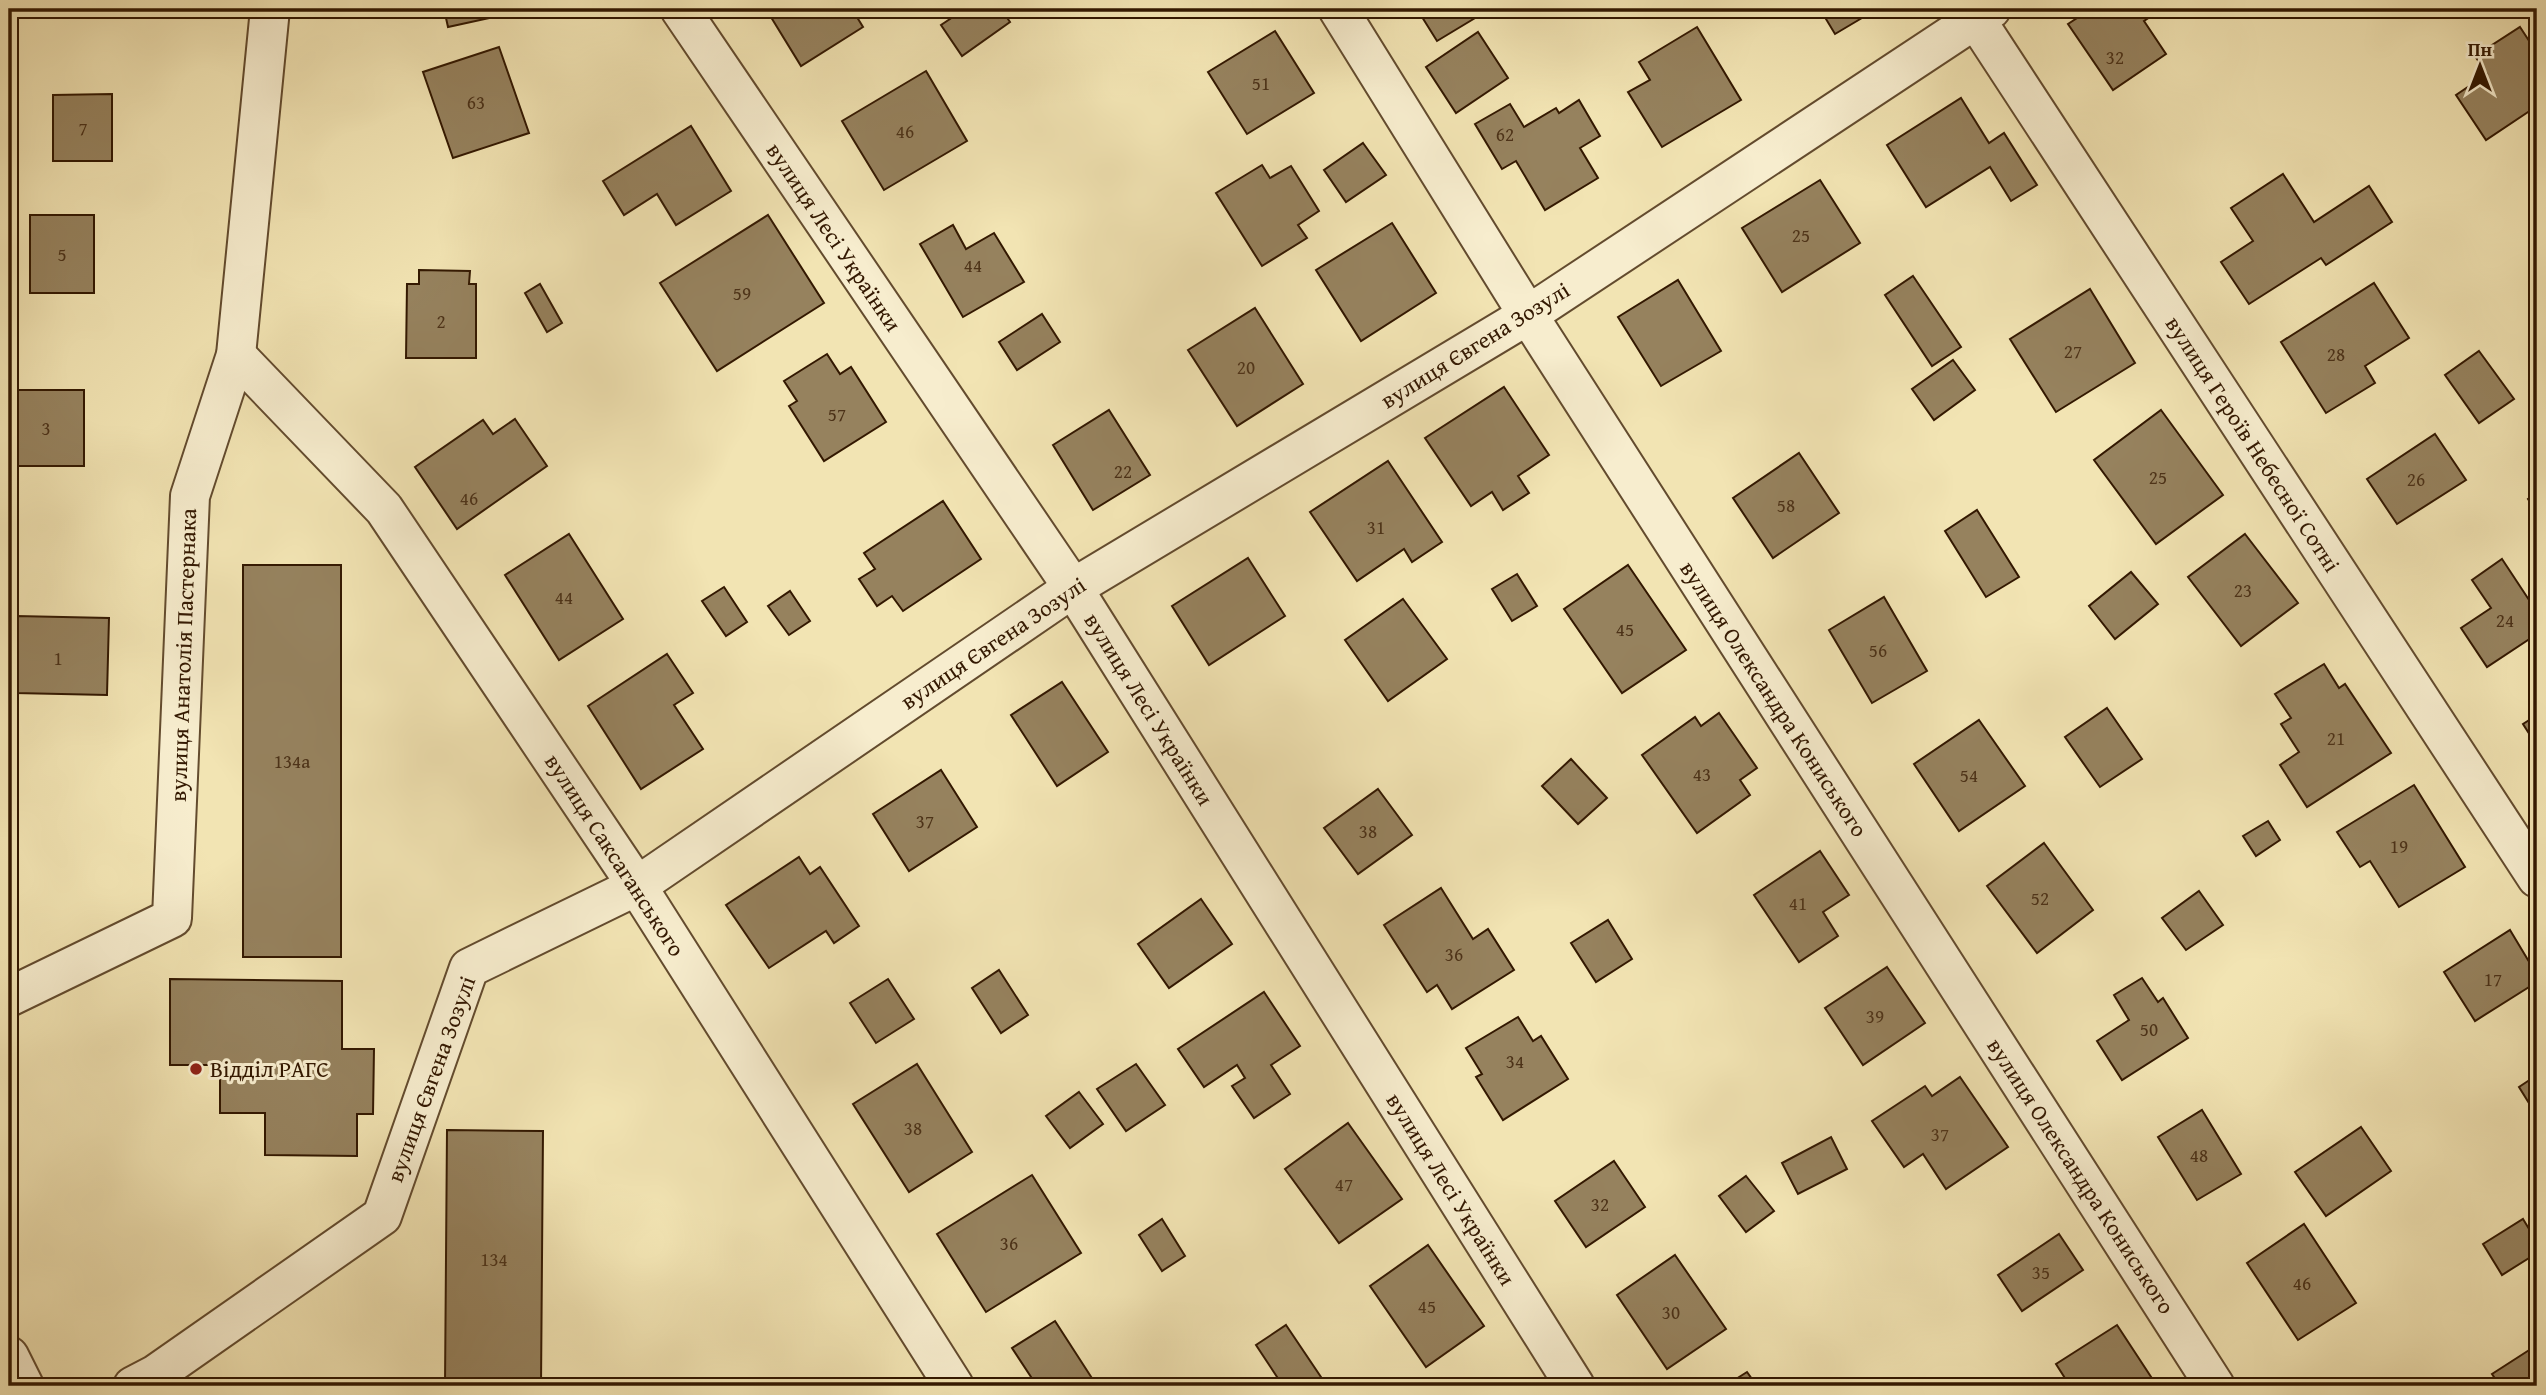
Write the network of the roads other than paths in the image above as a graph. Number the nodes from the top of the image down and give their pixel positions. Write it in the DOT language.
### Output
graph roads {
  1 [pos="270,9"];
  2 [pos="680,9"];
  3 [pos="1338,9"];
  4 [pos="1978,12"];
  5 [pos="1528,315"];
  6 [pos="236,355"];
  7 [pos="1073,588"];
  8 [pos="2537,878"];
  9 [pos="637,886"];
  10 [pos="9,997"];
  11 [pos="9,1356"];
  12 [pos="24,1386"];
  13 [pos="133,1386"];
  14 [pos="954,1386"];
  15 [pos="1575,1386"];
  16 [pos="2215,1386"];
  1 -- 6 [label="street, вулиця Анатолія Пастернака"];
  2 -- 7 [label="street, вулиця Лесі Українки"];
  3 -- 5 [label="street, вулиця Олександра Кониського"];
  4 -- 5 [label="street, вулиця Євгена Зозулі"];
  4 -- 8 [label="street, вулиця Героїв Небесної Сотні"];
  5 -- 7 [label="street, вулиця Євгена Зозулі"];
  5 -- 16 [label="street, вулиця Олександра Кониського"];
  6 -- 9 [label="street, вулиця Саксаганського"];
  6 -- 10 [label="street, вулиця Анатолія Пастернака"];
  7 -- 9 [label="street, вулиця Євгена Зозулі"];
  7 -- 15 [label="street, вулиця Лесі Українки"];
  9 -- 13 [label="street, вулиця Євгена Зозулі"];
  9 -- 14 [label="street, вулиця Саксаганського"];
  11 -- 12 [label="street"];
}
